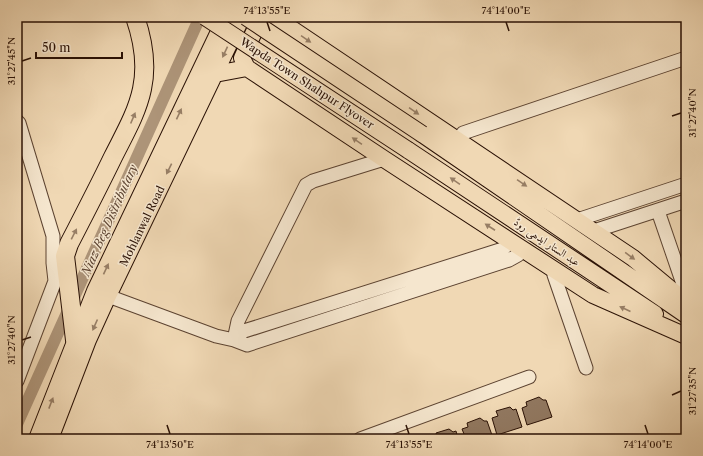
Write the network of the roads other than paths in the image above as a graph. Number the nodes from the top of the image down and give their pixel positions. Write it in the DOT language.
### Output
graph roads {
  1 [pos="135,17"];
  2 [pos="205,17"];
  3 [pos="226,17"];
  4 [pos="242,17"];
  5 [pos="246,17"];
  6 [pos="266,17"];
  7 [pos="274,17"];
  8 [pos="686,58"];
  9 [pos="246,68"];
  10 [pos="215,74"];
  11 [pos="17,121"];
  12 [pos="422,134"];
  13 [pos="458,140"];
  14 [pos="408,150"];
  15 [pos="384,159"];
  16 [pos="686,184"];
  17 [pos="686,201"];
  18 [pos="658,211"];
  19 [pos="577,220"];
  20 [pos="594,231"];
  21 [pos="517,245"];
  22 [pos="557,271"];
  23 [pos="683,284"];
  24 [pos="108,296"];
  25 [pos="686,307"];
  26 [pos="686,315"];
  27 [pos="686,335"];
  28 [pos="75,340"];
  29 [pos="234,340"];
  30 [pos="586,368"];
  31 [pos="529,376"];
  32 [pos="17,381"];
  33 [pos="37,439"];
  34 [pos="50,439"];
  35 [pos="360,439"];
  28 -- 1 [label="highway, one-way"];
  2 -- 14 [label="main road, Wapda Town Shahpur Flyover, bridge"];
  28 -- 3 [label="main road, Mohlanwal Road, one-way"];
  4 -- 10 [label="main road, Mohlanwal Road, one-way"];
  5 -- 12 [label="main road, Wapda Town Shahpur Flyover, bridge"];
  6 -- 9 [label="main road"];
  7 -- 13 [label="main road, one-way"];
  8 -- 13 [label="street"];
  9 -- 10 [label="main road"];
  15 -- 9 [label="main road, one-way"];
  10 -- 24 [label="main road, Mohlanwal Road, one-way"];
  11 -- 32 [label="street"];
  12 -- 26 [label="main road, عبد الستار ایدھی روڈ"];
  13 -- 19 [label="main road, one-way"];
  27 -- 14 [label="main road, عبد الستار ایدھی روڈ, one-way"];
  21 -- 15 [label="main road, one-way"];
  15 -- 29 [label="street"];
  16 -- 19 [label="street"];
  17 -- 18 [label="street"];
  18 -- 20 [label="street"];
  18 -- 23 [label="street"];
  19 -- 20 [label="main road"];
  20 -- 25 [label="main road, one-way"];
  21 -- 22 [label="main road"];
  21 -- 29 [label="street"];
  27 -- 22 [label="main road, one-way"];
  22 -- 30 [label="street"];
  24 -- 29 [label="street"];
  24 -- 34 [label="main road, Mohlanwal Road, one-way"];
  33 -- 28 [label="main road, Mohlanwal Road, one-way"];
  31 -- 35 [label="street"];
}
